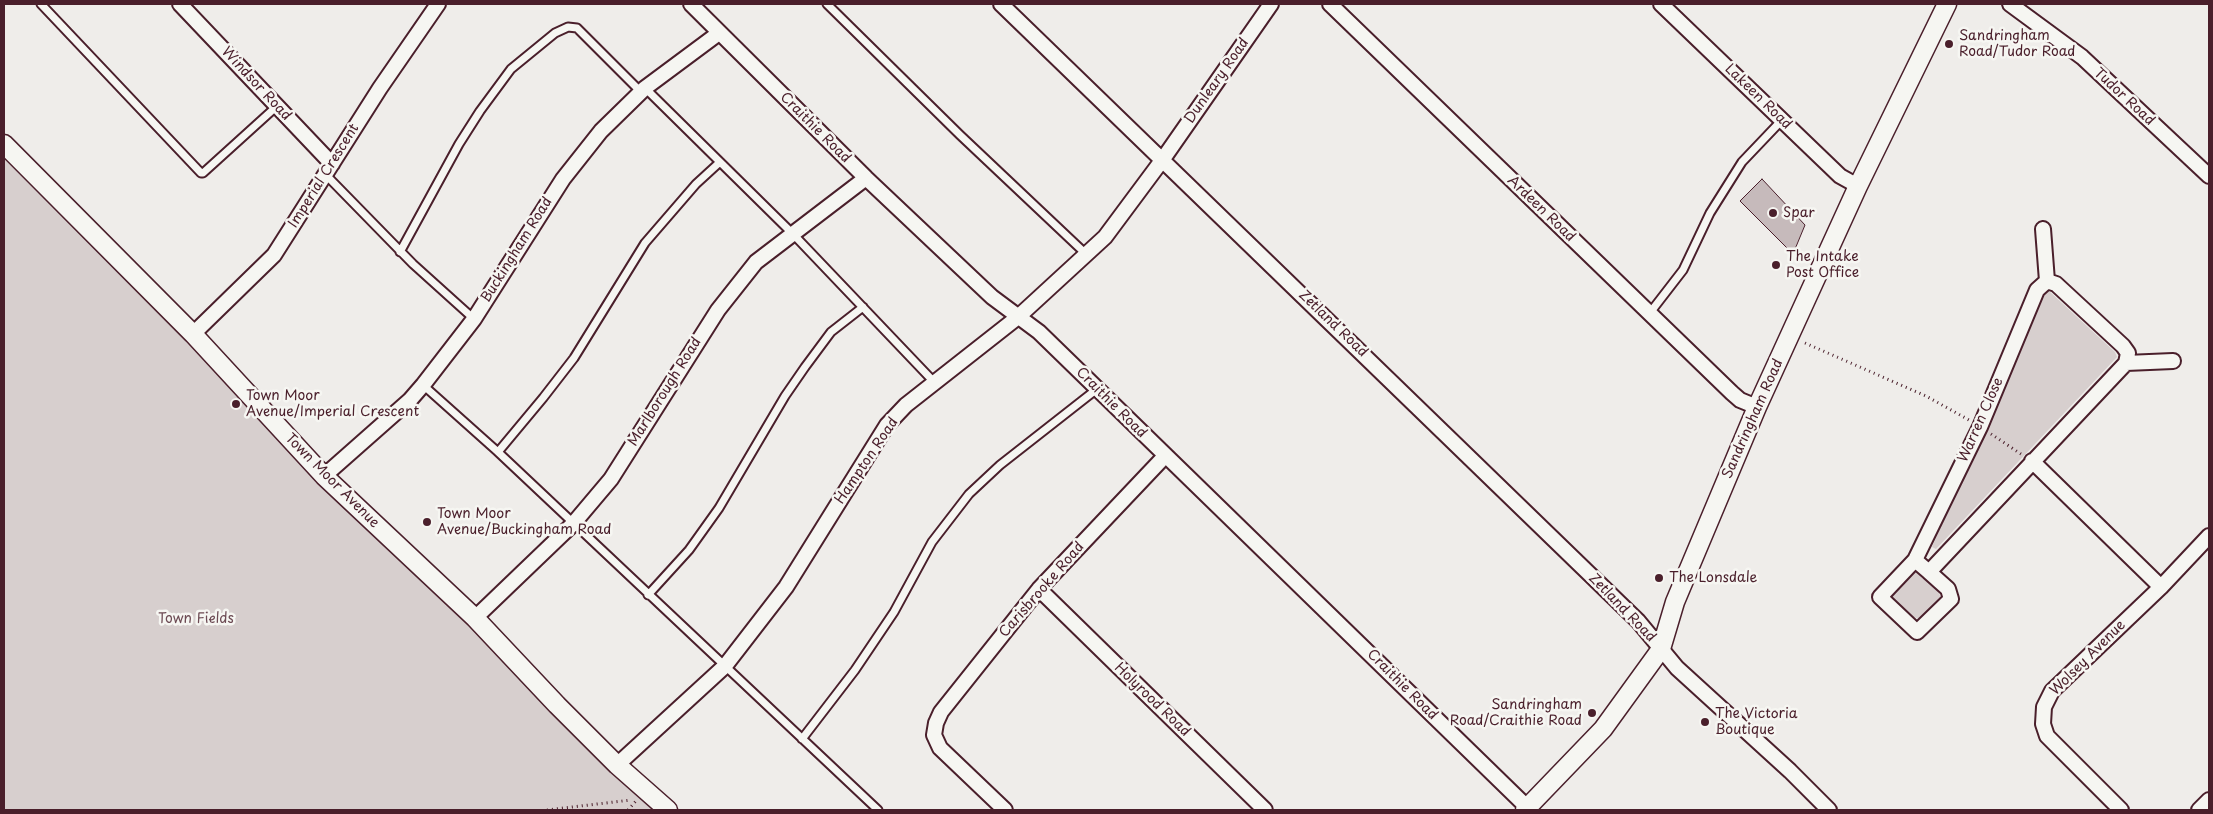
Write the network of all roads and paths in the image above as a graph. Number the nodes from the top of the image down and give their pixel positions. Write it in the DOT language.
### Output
graph roads {
  1 [pos="41,4"];
  2 [pos="180,4"];
  3 [pos="438,4"];
  4 [pos="690,4"];
  5 [pos="827,4"];
  6 [pos="1001,4"];
  7 [pos="1271,4"];
  8 [pos="1330,4"];
  9 [pos="1661,4"];
  10 [pos="1947,4"];
  11 [pos="2010,4"];
  12 [pos="719,33"];
  13 [pos="643,90"];
  14 [pos="276,106"];
  15 [pos="1782,120"];
  16 [pos="4,144"];
  17 [pos="1163,159"];
  18 [pos="720,162"];
  19 [pos="329,170"];
  20 [pos="2209,176"];
  21 [pos="866,178"];
  22 [pos="1858,186"];
  23 [pos="2043,229"];
  24 [pos="793,234"];
  25 [pos="400,252"];
  26 [pos="1086,254"];
  27 [pos="2047,281"];
  28 [pos="863,307"];
  29 [pos="1649,314"];
  30 [pos="1018,317"];
  31 [pos="474,319"];
  32 [pos="193,334"];
  33 [pos="1789,336"];
  34 [pos="2174,361"];
  35 [pos="2126,363"];
  36 [pos="935,383"];
  37 [pos="423,385"];
  38 [pos="1097,389"];
  39 [pos="1757,407"];
  40 [pos="1980,427"];
  41 [pos="498,452"];
  42 [pos="1165,456"];
  43 [pos="2032,462"];
  44 [pos="324,476"];
  45 [pos="573,524"];
  46 [pos="2209,536"];
  47 [pos="1915,560"];
  48 [pos="1929,572"];
  49 [pos="2161,587"];
  50 [pos="1038,589"];
  51 [pos="648,595"];
  52 [pos="474,618"];
  53 [pos="1661,649"];
  54 [pos="725,666"];
  55 [pos="802,739"];
  56 [pos="617,765"];
  57 [pos="2209,800"];
  58 [pos="1527,809"];
  59 [pos="547,810"];
  60 [pos="628,810"];
  61 [pos="668,810"];
  62 [pos="878,810"];
  63 [pos="1005,810"];
  64 [pos="1266,810"];
  65 [pos="1829,810"];
  66 [pos="2121,810"];
  67 [pos="2199,810"];
  1 -- 14 [label="lane"];
  2 -- 14 [label="street, Windsor Road"];
  3 -- 19 [label="street, Imperial Crescent"];
  4 -- 12 [label="street, Craithie Road"];
  5 -- 26 [label="lane"];
  6 -- 17 [label="street, Zetland Road"];
  7 -- 17 [label="street, Dunleary Road"];
  8 -- 29 [label="street, Ardeen Road"];
  9 -- 15 [label="street, Lakeen Road"];
  10 -- 22 [label="street, Sandringham Road"];
  11 -- 20 [label="street, Tudor Road"];
  12 -- 13 [label="street, Buckingham Road"];
  12 -- 21 [label="street, Craithie Road"];
  13 -- 18 [label="lane"];
  13 -- 25 [label="lane"];
  13 -- 31 [label="street, Buckingham Road"];
  14 -- 19 [label="street, Windsor Road"];
  15 -- 22 [label="street, Lakeen Road"];
  15 -- 29 [label="lane"];
  16 -- 32 [label="street, Town Moor Avenue"];
  17 -- 26 [label="street, Hampton Road"];
  17 -- 53 [label="street, Zetland Road"];
  18 -- 24 [label="lane"];
  18 -- 41 [label="lane"];
  19 -- 25 [label="lane"];
  19 -- 32 [label="street, Imperial Crescent"];
  21 -- 24 [label="street, Marlborough Road"];
  21 -- 30 [label="street, Craithie Road"];
  22 -- 33 [label="street, Sandringham Road"];
  23 -- 27 [label="street"];
  24 -- 28 [label="lane"];
  24 -- 45 [label="street, Marlborough Road"];
  25 -- 31 [label="lane"];
  26 -- 30 [label="street, Hampton Road"];
  27 -- 35 [label="street"];
  27 -- 40 [label="street, Warren Close"];
  28 -- 36 [label="lane"];
  28 -- 51 [label="lane"];
  29 -- 39 [label="street, Ardeen Road"];
  30 -- 36 [label="street, Hampton Road"];
  30 -- 38 [label="street, Craithie Road"];
  31 -- 37 [label="street, Buckingham Road"];
  32 -- 44 [label="street, Town Moor Avenue"];
  33 -- 39 [label="street, Sandringham Road"];
  33 -- 40 [label="path"];
  34 -- 35 [label="street"];
  35 -- 43 [label="street"];
  36 -- 54 [label="street, Hampton Road"];
  37 -- 41 [label="lane"];
  37 -- 44 [label="street, Buckingham Road"];
  38 -- 42 [label="street, Craithie Road"];
  38 -- 55 [label="lane"];
  39 -- 53 [label="street, Sandringham Road"];
  40 -- 43 [label="path"];
  40 -- 47 [label="street, Warren Close"];
  41 -- 45 [label="lane"];
  42 -- 50 [label="street, Carisbrooke Road"];
  42 -- 58 [label="street, Craithie Road"];
  43 -- 48 [label="street"];
  43 -- 49 [label="street"];
  44 -- 52 [label="street, Town Moor Avenue"];
  45 -- 51 [label="lane"];
  45 -- 52 [label="street, Marlborough Road"];
  46 -- 49 [label="street, Wolsey Avenue"];
  47 -- 48 [label="street, Warren Close"];
  47 -- 48 [label="street, Warren Close"];
  49 -- 66 [label="street, Wolsey Avenue"];
  50 -- 63 [label="street, Carisbrooke Road"];
  50 -- 64 [label="street, Holyrood Road"];
  51 -- 54 [label="lane"];
  52 -- 56 [label="street, Town Moor Avenue"];
  53 -- 58 [label="street, Sandringham Road"];
  53 -- 65 [label="street, Zetland Road"];
  54 -- 55 [label="lane"];
  54 -- 56 [label="street, Hampton Road"];
  55 -- 62 [label="lane"];
  56 -- 61 [label="street, Town Moor Avenue"];
  57 -- 67 [label="street"];
  59 -- 60 [label="path"];
}
